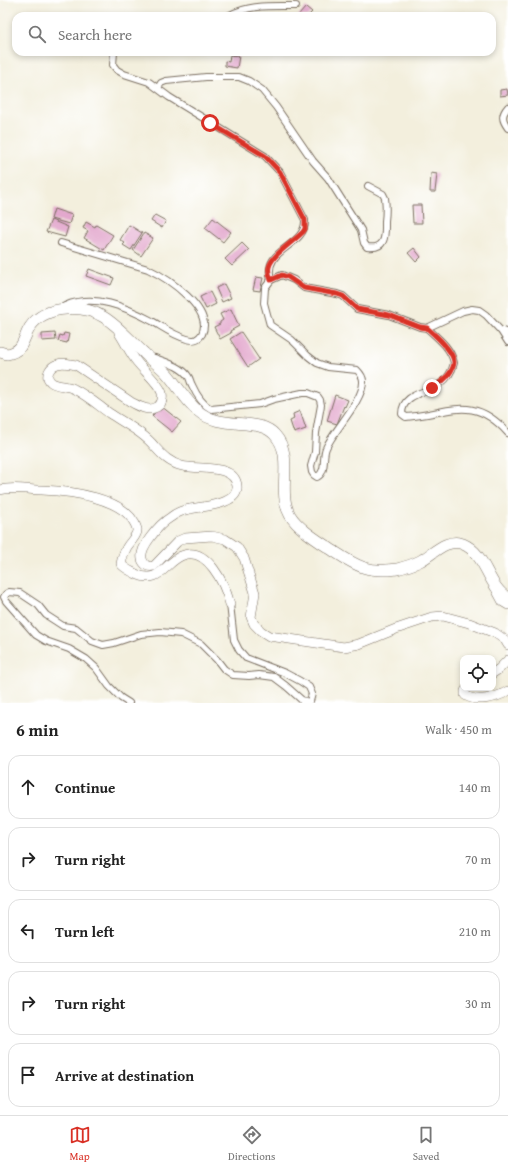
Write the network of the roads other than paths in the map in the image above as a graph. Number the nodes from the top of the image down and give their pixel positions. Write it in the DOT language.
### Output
graph roads {
  1 [pos="296,6"];
  2 [pos="237,12"];
  3 [pos="114,56"];
  4 [pos="158,88"];
  5 [pos="508,107"];
  6 [pos="508,128"];
  7 [pos="368,186"];
  8 [pos="61,243"];
  9 [pos="271,280"];
  10 [pos="56,310"];
  11 [pos="112,322"];
  12 [pos="427,328"];
  13 [pos="500,330"];
  14 [pos="508,333"];
  15 [pos="508,342"];
  16 [pos="0,352"];
  17 [pos="145,355"];
  18 [pos="508,433"];
  19 [pos="0,490"];
  20 [pos="498,591"];
  21 [pos="508,598"];
  22 [pos="230,604"];
  23 [pos="508,605"];
  24 [pos="508,646"];
  25 [pos="508,660"];
  26 [pos="496,672"];
  27 [pos="465,691"];
  28 [pos="508,691"];
  29 [pos="129,703"];
  30 [pos="304,703"];
  1 -- 2 [label="street"];
  3 -- 4 [label="street"];
  4 -- 7 [label="street"];
  4 -- 9 [label="street"];
  5 -- 6 [label="street"];
  8 -- 10 [label="street"];
  9 -- 12 [label="street"];
  9 -- 17 [label="street"];
  10 -- 11 [label="highway"];
  10 -- 16 [label="highway"];
  11 -- 17 [label="highway"];
  11 -- 24 [label="main road"];
  12 -- 13 [label="street"];
  12 -- 18 [label="street"];
  13 -- 14 [label="street"];
  13 -- 15 [label="street"];
  17 -- 20 [label="highway"];
  19 -- 22 [label="main road"];
  20 -- 21 [label="highway"];
  20 -- 23 [label="main road"];
  22 -- 30 [label="street"];
  25 -- 26 [label="main road"];
  27 -- 28 [label="main road"];
  29 -- 30 [label="street"];
}
